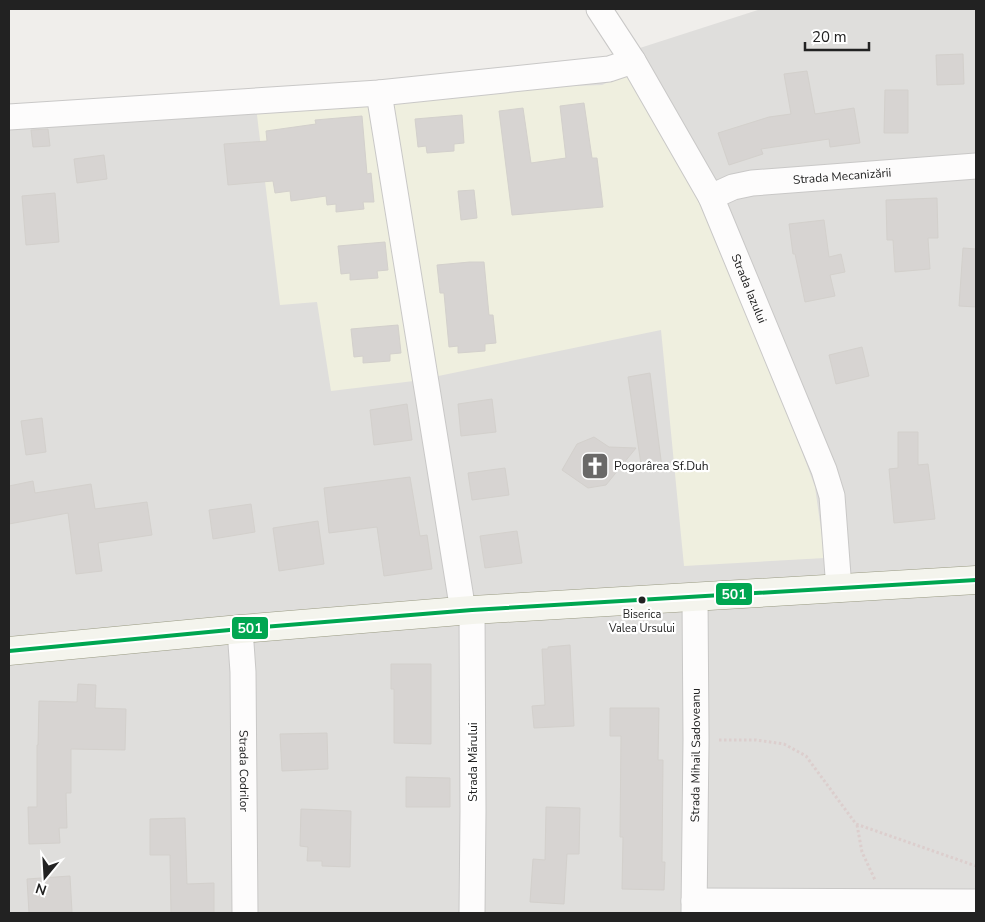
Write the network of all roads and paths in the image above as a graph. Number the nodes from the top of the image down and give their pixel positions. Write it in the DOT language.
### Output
graph roads {
  1 [pos="600,9"];
  2 [pos="633,62"];
  3 [pos="378,93"];
  4 [pos="9,117"];
  5 [pos="976,166"];
  6 [pos="711,197"];
  7 [pos="976,580"];
  8 [pos="839,589"];
  9 [pos="695,597"];
  10 [pos="467,611"];
  11 [pos="240,629"];
  12 [pos="9,651"];
  13 [pos="696,740"];
  14 [pos="856,824"];
  15 [pos="976,866"];
  16 [pos="876,882"];
  17 [pos="976,902"];
  18 [pos="694,907"];
  19 [pos="914,908"];
  20 [pos="245,913"];
  21 [pos="472,913"];
  1 -- 2 [label="street, Strada Iazului"];
  2 -- 3 [label="street"];
  2 -- 6 [label="street, Strada Iazului"];
  3 -- 4 [label="street"];
  3 -- 10 [label="street, Strada Mărului"];
  5 -- 6 [label="street, Strada Mecanizării"];
  6 -- 8 [label="street, Strada Iazului"];
  7 -- 8 [label="main road"];
  8 -- 9 [label="main road"];
  9 -- 10 [label="main road"];
  9 -- 13 [label="street, Strada Mihail Sadoveanu"];
  10 -- 11 [label="main road"];
  10 -- 21 [label="street, Strada Mărului"];
  11 -- 12 [label="main road"];
  11 -- 20 [label="street, Strada Codrilor"];
  13 -- 14 [label="path"];
  13 -- 18 [label="street, Strada Mihail Sadoveanu"];
  14 -- 15 [label="path"];
  14 -- 16 [label="path"];
  17 -- 19 [label="street"];
  18 -- 19 [label="street"];
}
